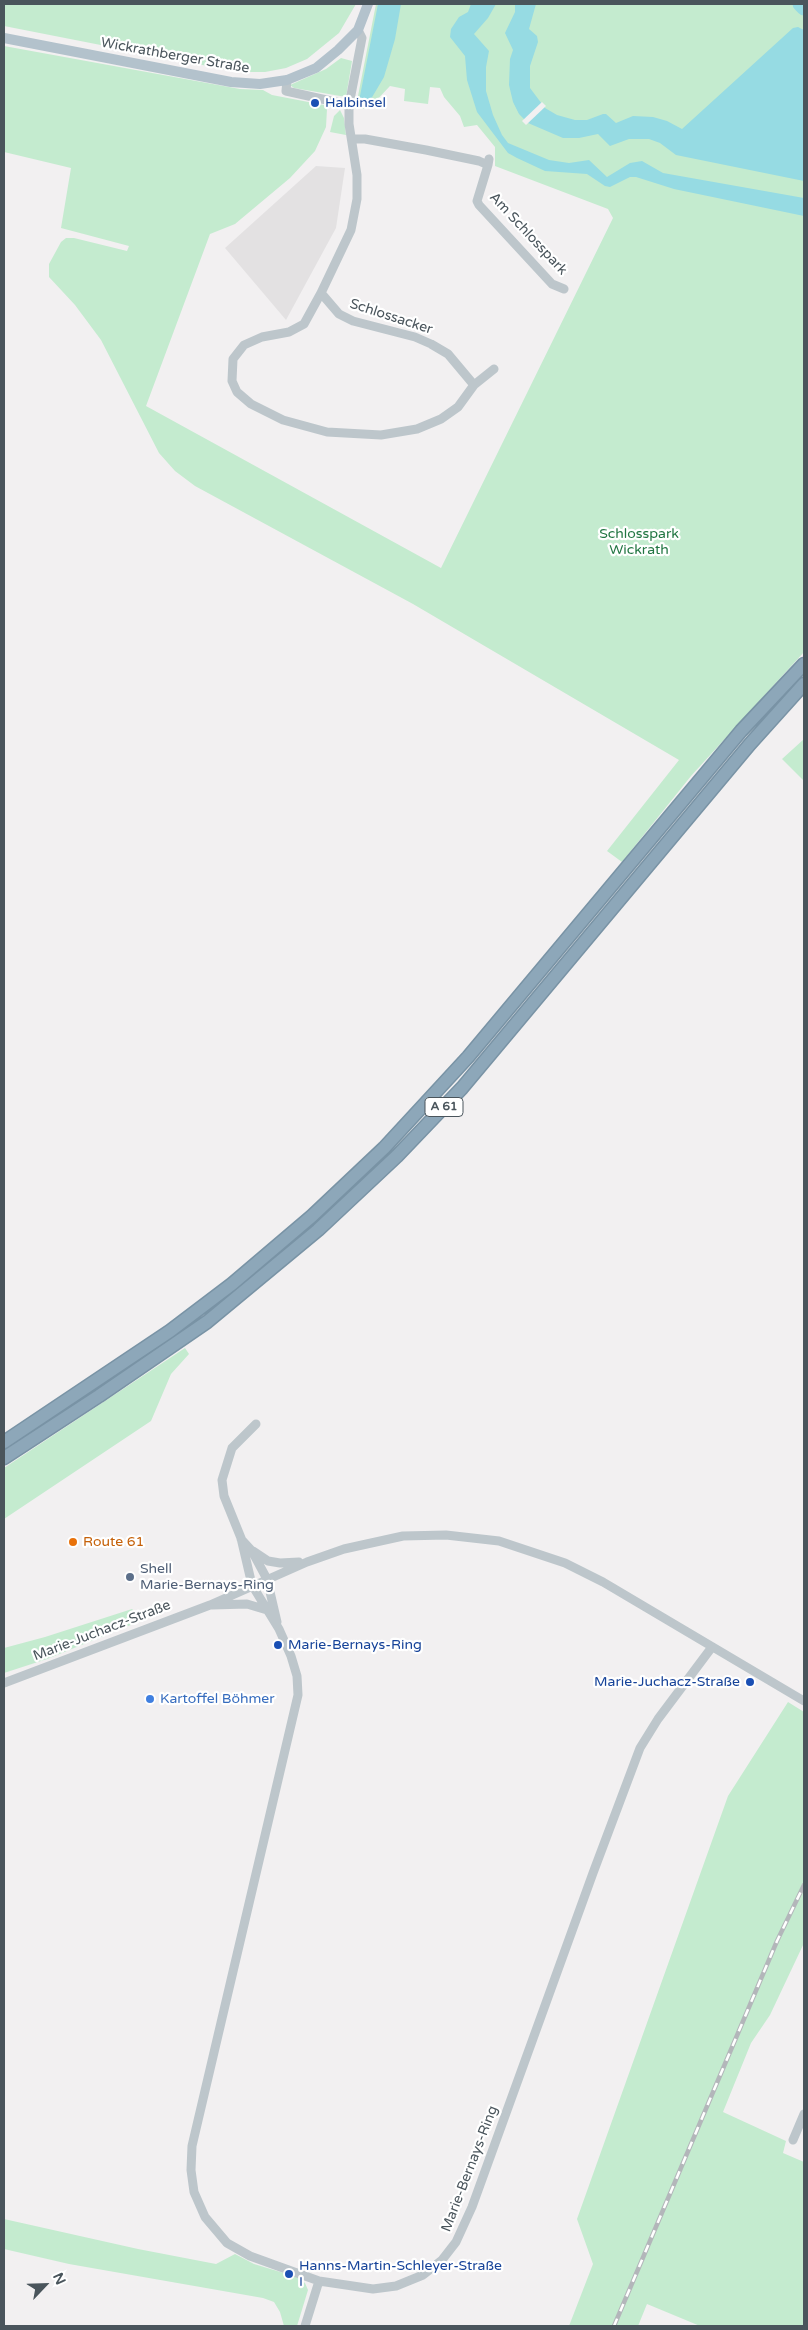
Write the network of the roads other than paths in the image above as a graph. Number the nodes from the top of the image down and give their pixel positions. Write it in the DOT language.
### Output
graph roads {
  1 [pos="368,4"];
  2 [pos="358,30"];
  3 [pos="4,38"];
  4 [pos="287,80"];
  5 [pos="350,105"];
  6 [pos="352,139"];
  7 [pos="564,289"];
  8 [pos="321,293"];
  9 [pos="494,369"];
  10 [pos="474,385"];
  11 [pos="804,664"];
  12 [pos="804,684"];
  13 [pos="256,1424"];
  14 [pos="4,1442"];
  15 [pos="4,1458"];
  16 [pos="241,1538"];
  17 [pos="252,1550"];
  18 [pos="307,1562"];
  19 [pos="267,1579"];
  20 [pos="252,1585"];
  21 [pos="210,1605"];
  22 [pos="267,1610"];
  23 [pos="279,1629"];
  24 [pos="712,1647"];
  25 [pos="4,1683"];
  26 [pos="804,1701"];
  27 [pos="804,2114"];
  28 [pos="793,2140"];
  29 [pos="319,2281"];
  30 [pos="305,2326"];
  1 -- 2 [label="main road, Wickrathberger Straße"];
  2 -- 4 [label="main road, Wickrathberger Straße"];
  2 -- 5 [label="street"];
  3 -- 4 [label="main road, Wickrathberger Straße"];
  4 -- 5 [label="street"];
  5 -- 6 [label="street"];
  6 -- 7 [label="street, Am Schlosspark"];
  6 -- 8 [label="street"];
  8 -- 10 [label="street, Schlossacker"];
  8 -- 10 [label="street"];
  9 -- 10 [label="street"];
  11 -- 14 [label="highway, A 61"];
  12 -- 15 [label="highway, A 61"];
  13 -- 16 [label="street, Marie-Bernays-Ring"];
  16 -- 17 [label="street, Marie-Bernays-Ring"];
  16 -- 20 [label="street, Marie-Bernays-Ring"];
  17 -- 18 [label="street, Marie-Juchacz-Straße"];
  17 -- 19 [label="street, Marie-Bernays-Ring"];
  18 -- 19 [label="street, Marie-Juchacz-Straße"];
  18 -- 24 [label="street, Marie-Juchacz-Straße"];
  19 -- 20 [label="street, Marie-Juchacz-Straße"];
  19 -- 23 [label="street, Marie-Bernays-Ring"];
  20 -- 21 [label="street, Marie-Juchacz-Straße"];
  20 -- 22 [label="street, Marie-Bernays-Ring"];
  21 -- 22 [label="street, Marie-Juchacz-Straße"];
  21 -- 25 [label="street, Marie-Juchacz-Straße"];
  22 -- 23 [label="street, Marie-Bernays-Ring"];
  23 -- 29 [label="street, Marie-Bernays-Ring"];
  24 -- 26 [label="street, Marie-Juchacz-Straße"];
  24 -- 29 [label="street, Marie-Bernays-Ring"];
  27 -- 28 [label="street"];
  29 -- 30 [label="street"];
}
